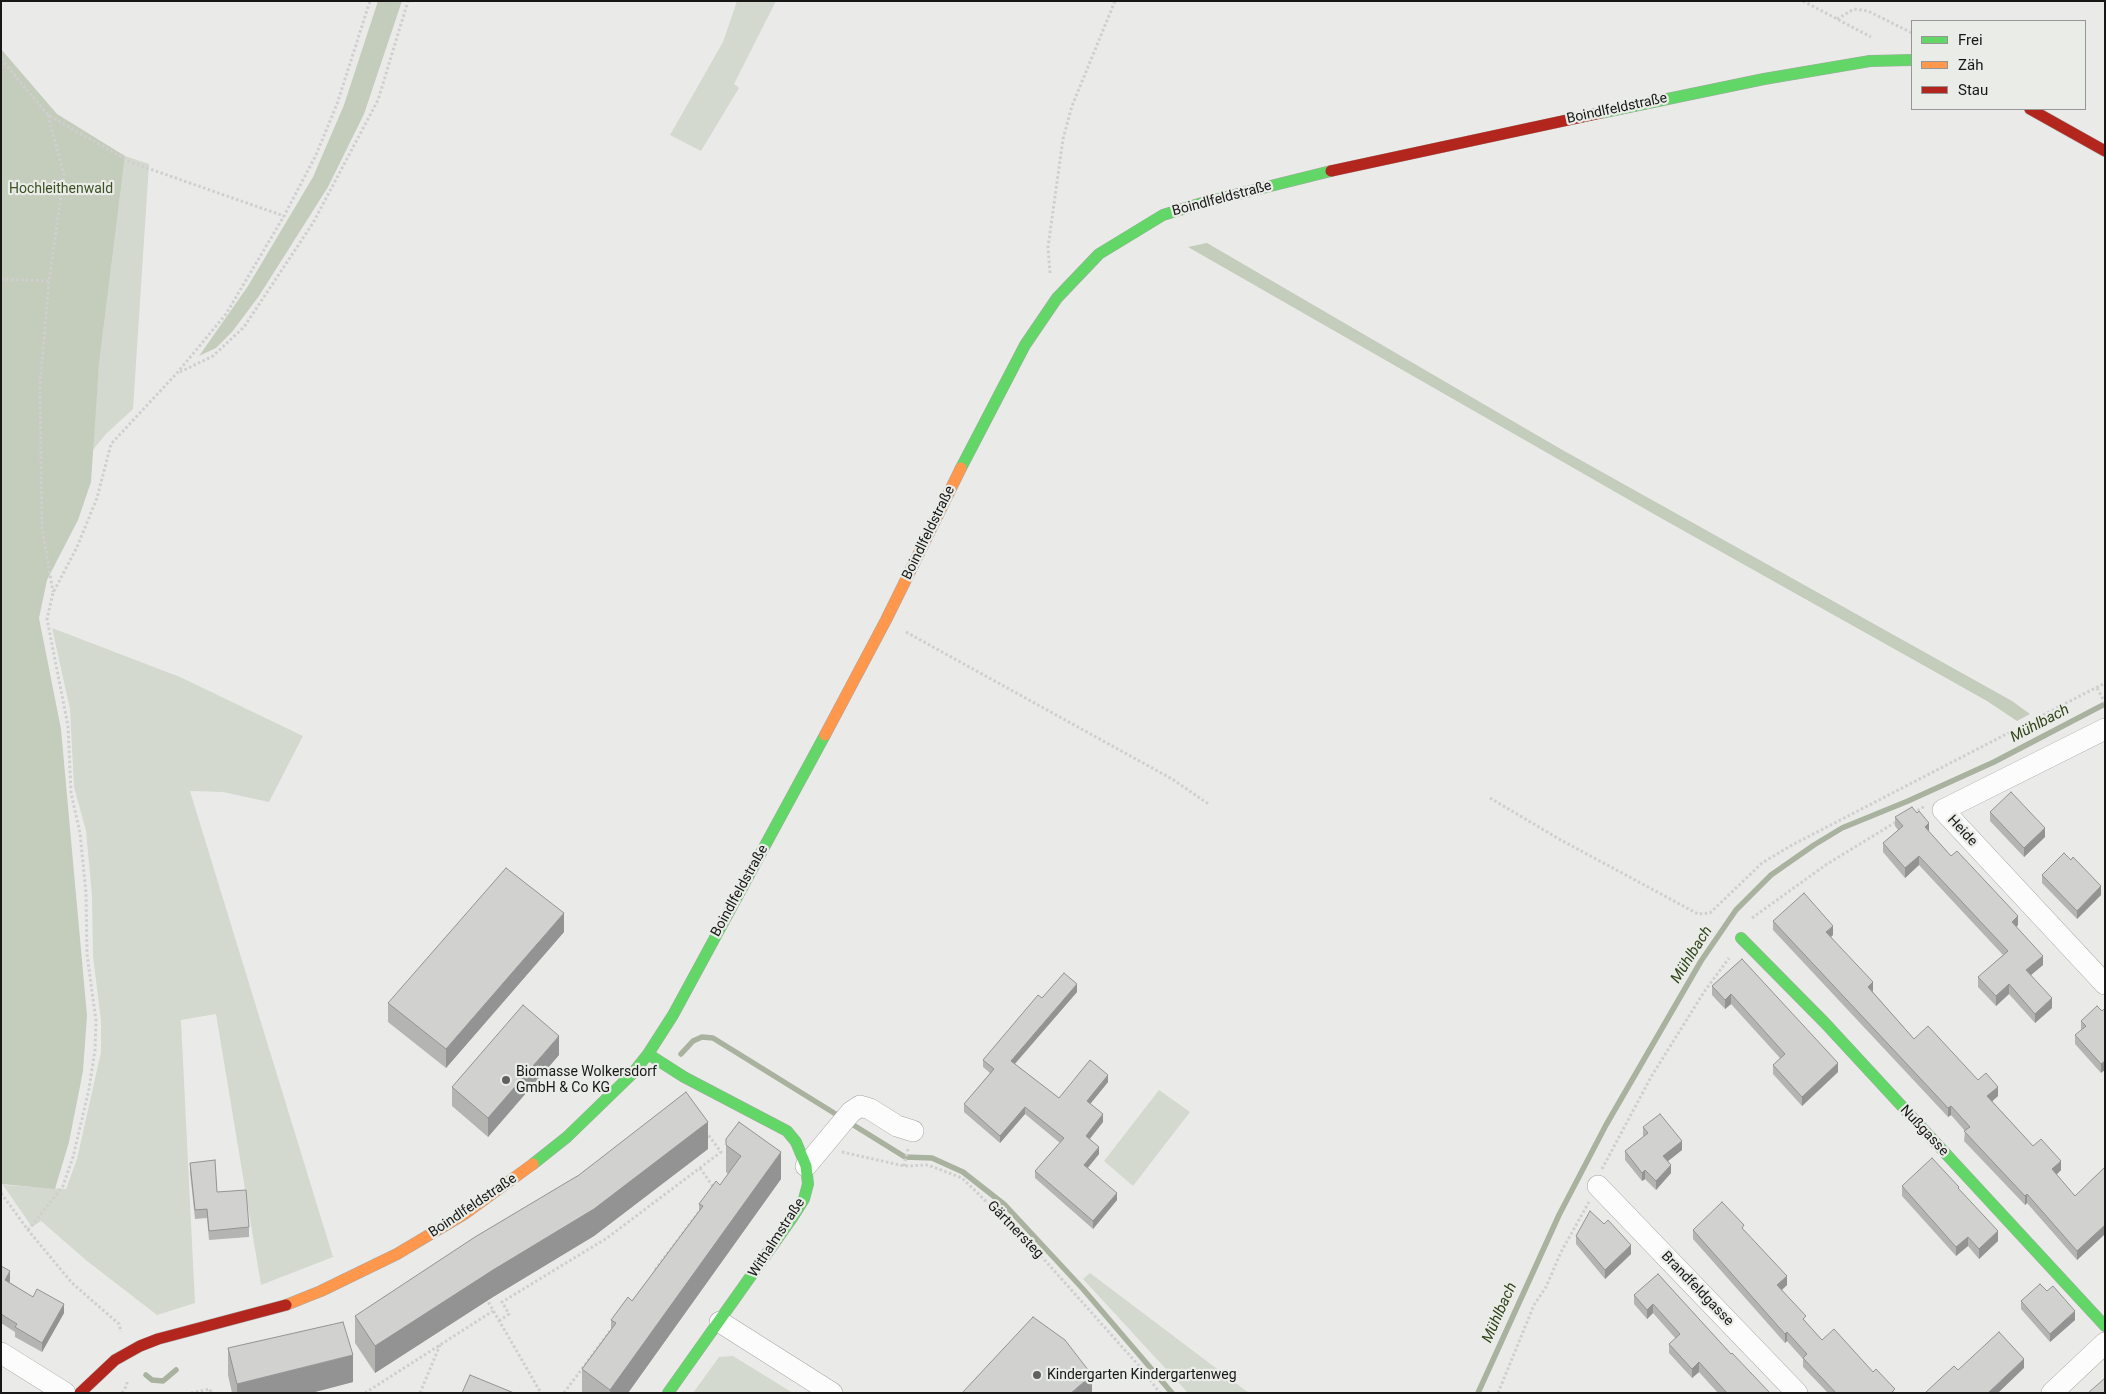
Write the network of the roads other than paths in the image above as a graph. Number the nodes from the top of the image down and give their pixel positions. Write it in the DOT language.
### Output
graph roads {
  1 [pos="1911,60"];
  2 [pos="2032,110"];
  3 [pos="2105,151"];
  4 [pos="2105,729"];
  5 [pos="1741,938"];
  6 [pos="2105,984"];
  7 [pos="648,1054"];
  8 [pos="911,1139"];
  9 [pos="806,1166"];
  10 [pos="1598,1186"];
  11 [pos="720,1322"];
  12 [pos="2105,1326"];
  13 [pos="2105,1343"];
  14 [pos="1,1353"];
  15 [pos="65,1393"];
  16 [pos="80,1393"];
  17 [pos="668,1393"];
  18 [pos="832,1393"];
  19 [pos="1797,1393"];
  20 [pos="2052,1393"];
  1 -- 7 [label="street, Boindlfeldstraße"];
  2 -- 3 [label="street"];
  4 -- 6 [label="street, Heide"];
  5 -- 12 [label="street, Nußgasse"];
  7 -- 9 [label="street, Withalmstraße"];
  7 -- 16 [label="street, Boindlfeldstraße"];
  8 -- 9 [label="street"];
  9 -- 11 [label="street, Withalmstraße"];
  10 -- 19 [label="street, Brandfeldgasse"];
  11 -- 17 [label="street, Withalmstraße"];
  11 -- 18 [label="street"];
  13 -- 20 [label="street"];
  14 -- 15 [label="street"];
}
